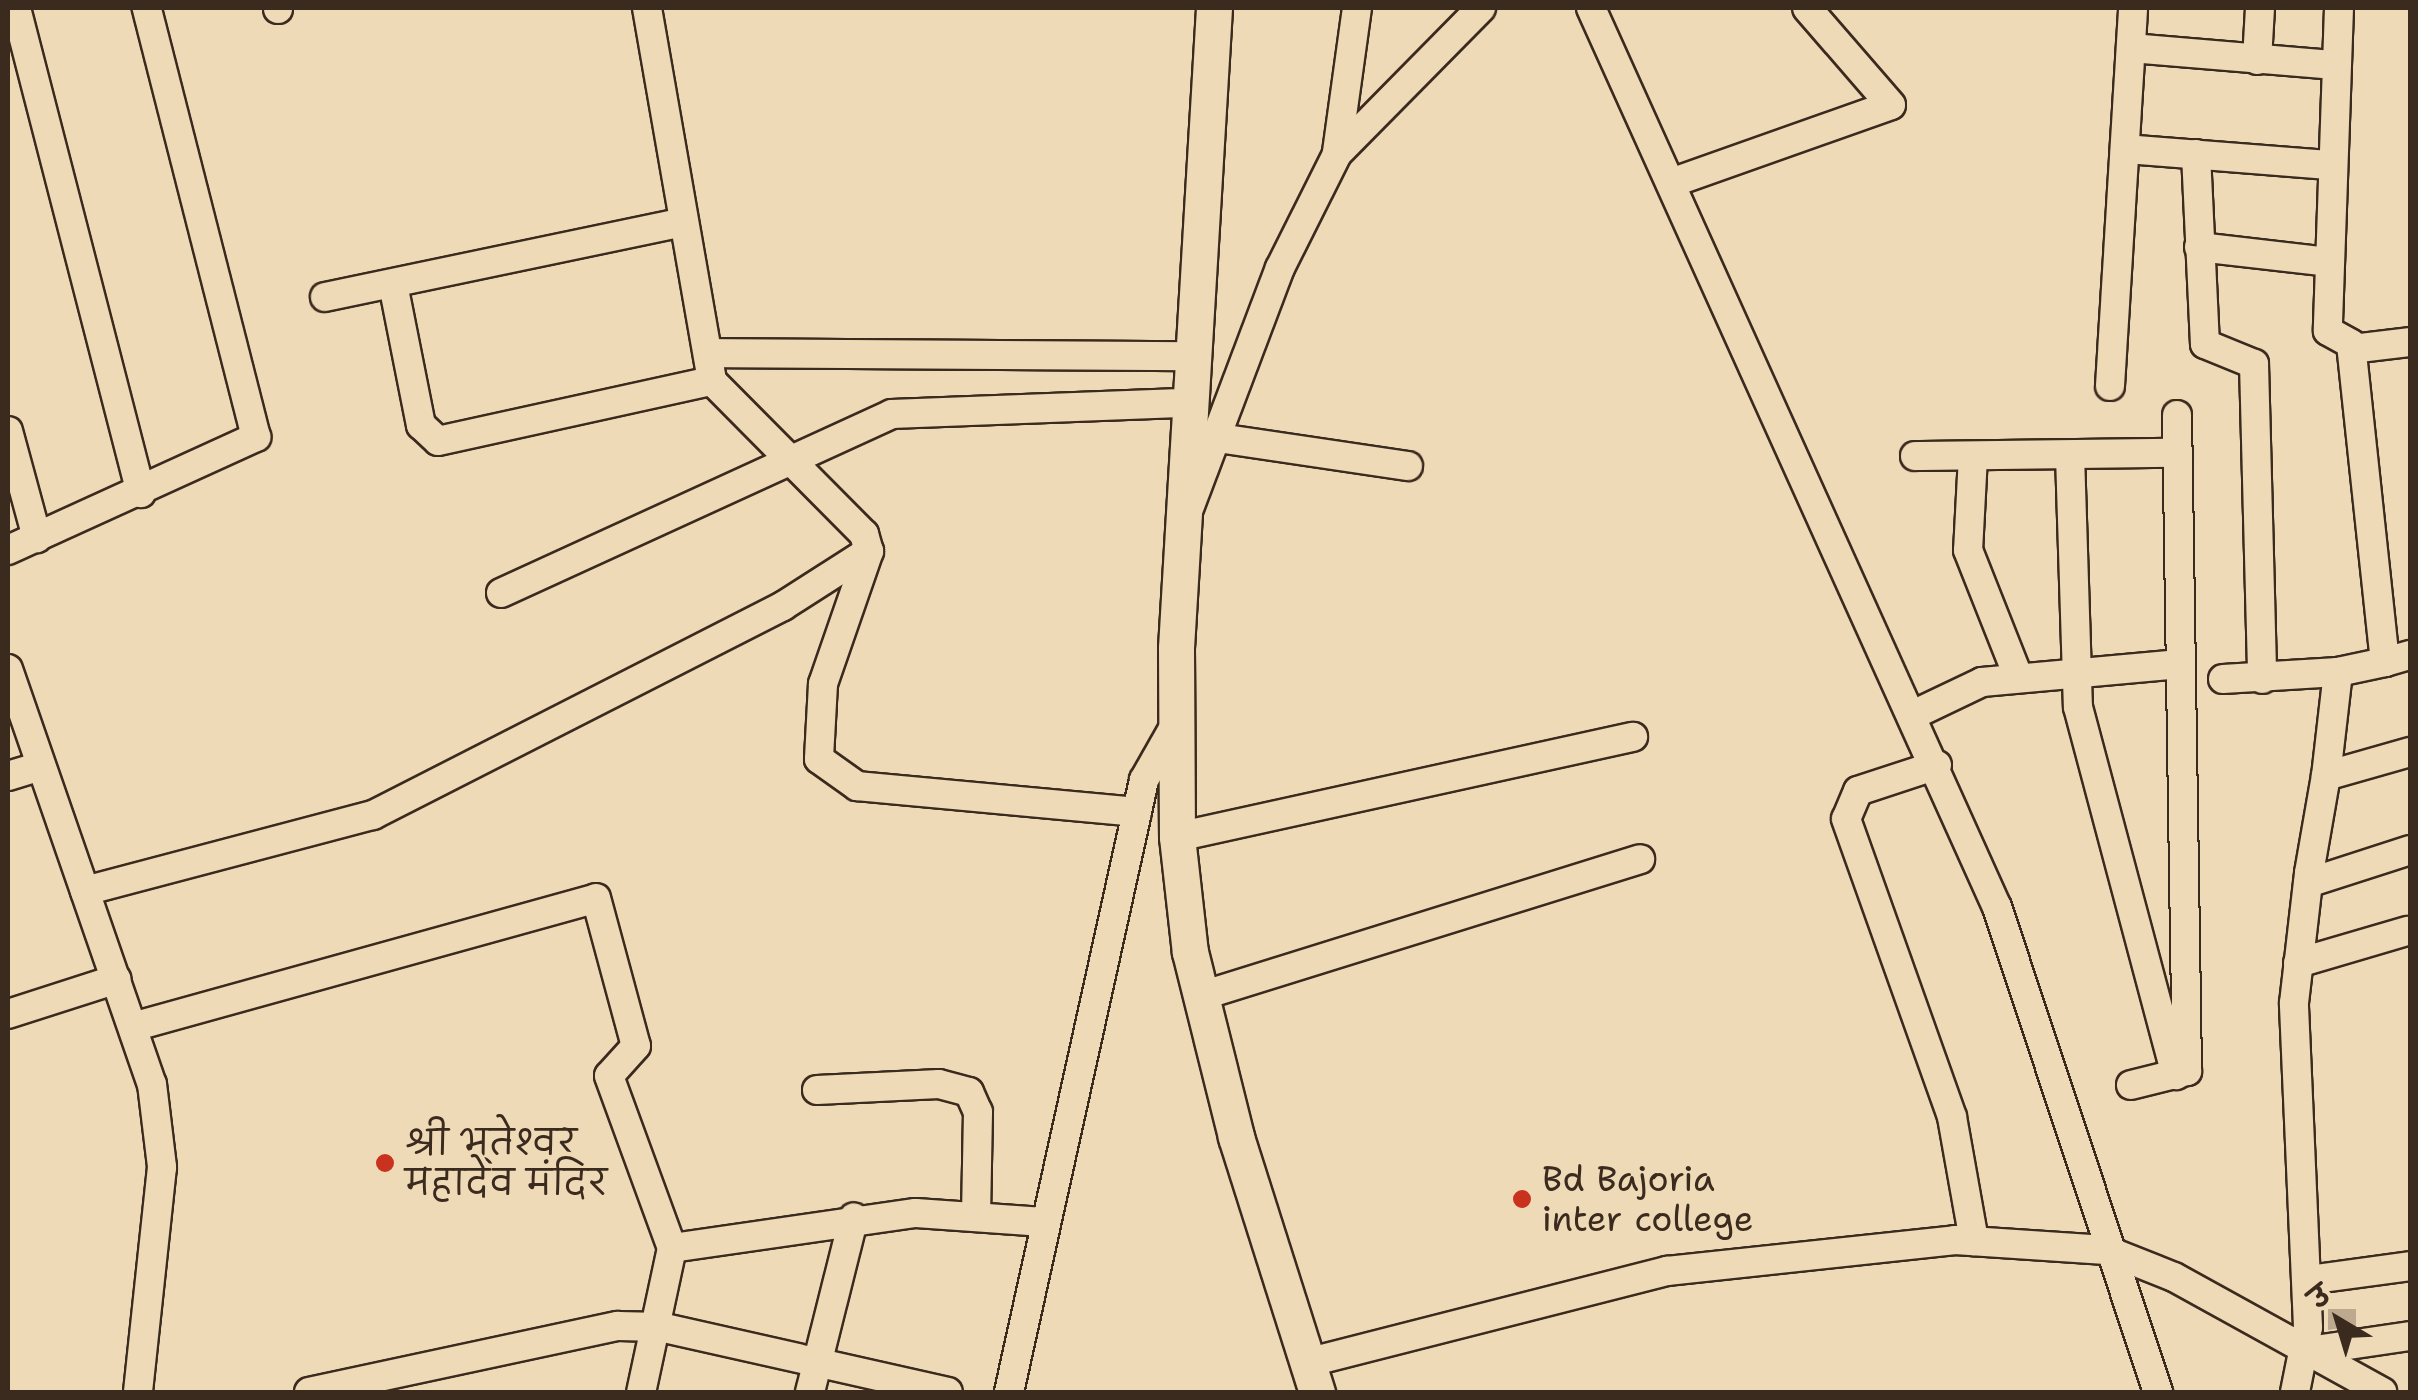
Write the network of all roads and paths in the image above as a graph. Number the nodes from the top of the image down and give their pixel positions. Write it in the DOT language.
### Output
graph roads {
  1 [pos="16,8"];
  2 [pos="147,8"];
  3 [pos="647,8"];
  4 [pos="1200,8"];
  5 [pos="1214,8"];
  6 [pos="1356,8"];
  7 [pos="1481,8"];
  8 [pos="1591,8"];
  9 [pos="1807,8"];
  10 [pos="2133,8"];
  11 [pos="2260,8"];
  12 [pos="2338,8"];
  13 [pos="2131,48"];
  14 [pos="2257,60"];
  15 [pos="2335,65"];
  16 [pos="1203,83"];
  17 [pos="2125,149"];
  18 [pos="1337,154"];
  19 [pos="2196,154"];
  20 [pos="2330,165"];
  21 [pos="1671,184"];
  22 [pos="680,224"];
  23 [pos="2199,246"];
  24 [pos="2328,262"];
  25 [pos="392,284"];
  26 [pos="325,297"];
  27 [pos="2410,342"];
  28 [pos="2352,349"];
  29 [pos="1177,356"];
  30 [pos="710,367"];
  31 [pos="2110,386"];
  32 [pos="1173,403"];
  33 [pos="2178,415"];
  34 [pos="8,431"];
  35 [pos="1218,438"];
  36 [pos="2178,454"];
  37 [pos="2070,455"];
  38 [pos="1916,456"];
  39 [pos="1974,456"];
  40 [pos="788,462"];
  41 [pos="1408,466"];
  42 [pos="141,492"];
  43 [pos="1182,526"];
  44 [pos="37,538"];
  45 [pos="8,550"];
  46 [pos="869,551"];
  47 [pos="501,592"];
  48 [pos="2398,658"];
  49 [pos="2180,664"];
  50 [pos="2073,668"];
  51 [pos="8,669"];
  52 [pos="2338,672"];
  53 [pos="2018,676"];
  54 [pos="2223,679"];
  55 [pos="2262,679"];
  56 [pos="1915,714"];
  57 [pos="1166,736"];
  58 [pos="1633,737"];
  59 [pos="2410,752"];
  60 [pos="1937,765"];
  61 [pos="42,766"];
  62 [pos="8,776"];
  63 [pos="2326,776"];
  64 [pos="1137,812"];
  65 [pos="1177,837"];
  66 [pos="2410,850"];
  67 [pos="1640,859"];
  68 [pos="2308,882"];
  69 [pos="86,890"];
  70 [pos="2408,930"];
  71 [pos="2298,963"];
  72 [pos="117,980"];
  73 [pos="1201,996"];
  74 [pos="8,1014"];
  75 [pos="136,1026"];
  76 [pos="2176,1076"];
  77 [pos="2131,1085"];
  78 [pos="818,1090"];
  79 [pos="976,1214"];
  80 [pos="854,1218"];
  81 [pos="1044,1222"];
  82 [pos="1974,1241"];
  83 [pos="672,1248"];
  84 [pos="2106,1250"];
  85 [pos="2410,1266"];
  86 [pos="2308,1280"];
  87 [pos="660,1327"];
  88 [pos="2410,1336"];
  89 [pos="2311,1347"];
  90 [pos="817,1364"];
  91 [pos="405,1382"];
  92 [pos="1306,1383"];
  93 [pos="138,1392"];
  94 [pos="310,1392"];
  95 [pos="641,1392"];
  96 [pos="810,1392"];
  97 [pos="948,1392"];
  98 [pos="1008,1392"];
  99 [pos="2158,1392"];
  100 [pos="2295,1392"];
  101 [pos="2382,1392"];
  1 -- 42 [label="street"];
  2 -- 42 [label="street"];
  3 -- 22 [label="street"];
  4 -- 16 [label="main road"];
  5 -- 16 [label="main road"];
  6 -- 18 [label="street"];
  7 -- 18 [label="street"];
  8 -- 21 [label="street"];
  9 -- 21 [label="street"];
  10 -- 13 [label="street"];
  11 -- 14 [label="street"];
  12 -- 15 [label="street"];
  13 -- 14 [label="street"];
  13 -- 17 [label="street"];
  14 -- 15 [label="street"];
  15 -- 20 [label="street"];
  16 -- 29 [label="main road"];
  16 -- 43 [label="main road"];
  17 -- 19 [label="street"];
  17 -- 31 [label="street"];
  18 -- 35 [label="street"];
  19 -- 20 [label="street"];
  19 -- 23 [label="street"];
  20 -- 24 [label="street"];
  21 -- 56 [label="street"];
  22 -- 25 [label="street"];
  22 -- 30 [label="street"];
  23 -- 24 [label="street"];
  23 -- 55 [label="street"];
  24 -- 28 [label="street"];
  25 -- 26 [label="street"];
  25 -- 30 [label="street"];
  27 -- 28 [label="street"];
  28 -- 48 [label="street"];
  29 -- 30 [label="street"];
  29 -- 32 [label="main road"];
  30 -- 40 [label="street"];
  32 -- 40 [label="street"];
  32 -- 57 [label="main road"];
  33 -- 36 [label="street"];
  34 -- 44 [label="street"];
  35 -- 41 [label="street"];
  35 -- 43 [label="street"];
  36 -- 37 [label="street"];
  36 -- 49 [label="street"];
  37 -- 39 [label="street"];
  37 -- 50 [label="street"];
  38 -- 39 [label="street"];
  39 -- 53 [label="street"];
  40 -- 46 [label="street"];
  40 -- 47 [label="street"];
  42 -- 44 [label="street"];
  43 -- 57 [label="main road"];
  44 -- 45 [label="street"];
  46 -- 64 [label="street"];
  46 -- 69 [label="street"];
  48 -- 52 [label="street"];
  49 -- 50 [label="street"];
  49 -- 76 [label="street"];
  50 -- 53 [label="street"];
  50 -- 76 [label="street"];
  51 -- 61 [label="street"];
  52 -- 55 [label="street"];
  52 -- 63 [label="street"];
  53 -- 56 [label="street"];
  54 -- 55 [label="street"];
  56 -- 60 [label="street"];
  57 -- 64 [label="street"];
  57 -- 65 [label="main road"];
  57 -- 92 [label="main road"];
  58 -- 65 [label="street"];
  59 -- 63 [label="street"];
  60 -- 82 [label="street"];
  60 -- 84 [label="street"];
  61 -- 62 [label="street"];
  61 -- 69 [label="street"];
  63 -- 68 [label="street"];
  64 -- 81 [label="street"];
  65 -- 73 [label="main road"];
  66 -- 68 [label="street"];
  67 -- 73 [label="street"];
  68 -- 71 [label="street"];
  69 -- 72 [label="street"];
  70 -- 71 [label="street"];
  71 -- 86 [label="street"];
  72 -- 74 [label="street"];
  72 -- 75 [label="street"];
  73 -- 92 [label="main road"];
  75 -- 83 [label="street"];
  75 -- 93 [label="street"];
  76 -- 77 [label="street"];
  78 -- 79 [label="street"];
  79 -- 80 [label="street"];
  79 -- 81 [label="street"];
  80 -- 83 [label="street"];
  80 -- 90 [label="street"];
  81 -- 98 [label="street"];
  82 -- 84 [label="street"];
  82 -- 92 [label="street"];
  83 -- 87 [label="street"];
  84 -- 89 [label="street"];
  84 -- 99 [label="street"];
  85 -- 86 [label="street"];
  86 -- 89 [label="street"];
  87 -- 90 [label="street"];
  87 -- 91 [label="street"];
  87 -- 95 [label="street"];
  88 -- 89 [label="street"];
  89 -- 100 [label="street"];
  89 -- 101 [label="street"];
  90 -- 96 [label="street"];
  90 -- 97 [label="street"];
  91 -- 94 [label="street"];
}
